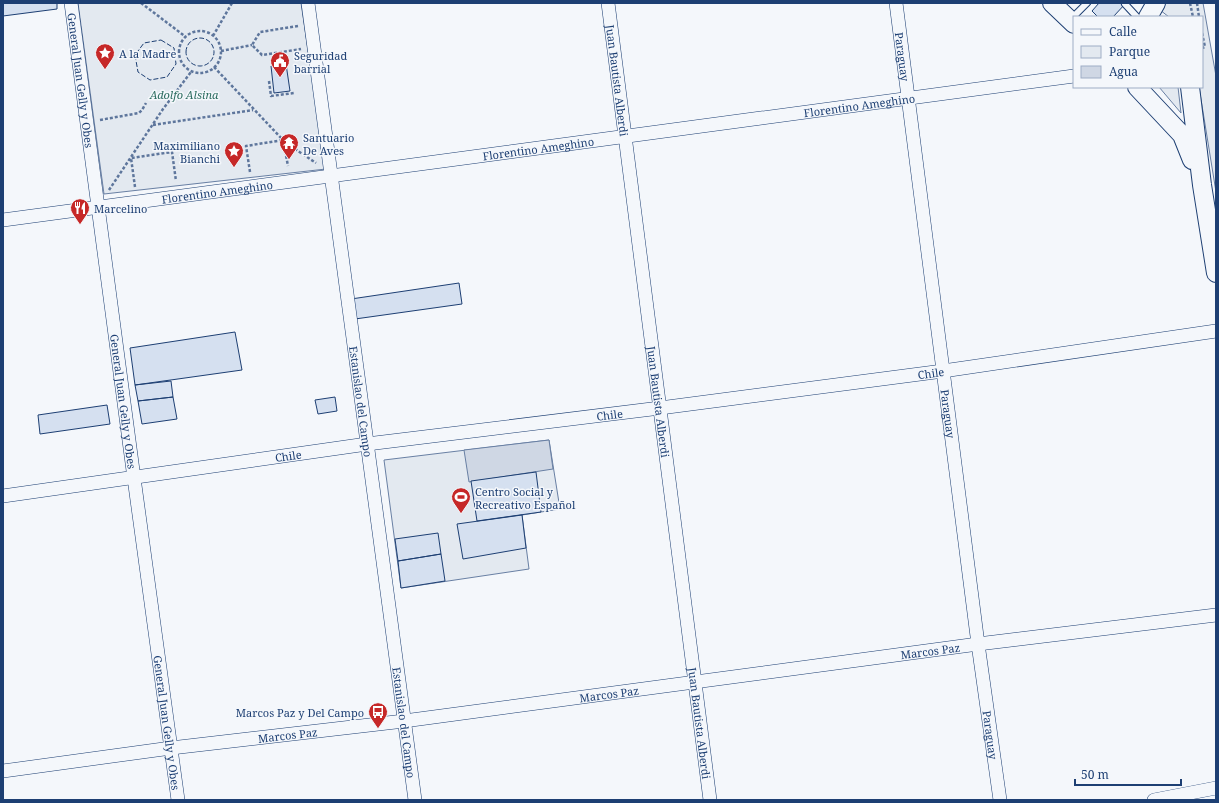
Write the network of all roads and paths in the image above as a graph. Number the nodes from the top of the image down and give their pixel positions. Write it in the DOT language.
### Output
graph roads {
  1 [pos="71,3"];
  2 [pos="141,3"];
  3 [pos="232,3"];
  4 [pos="308,3"];
  5 [pos="608,3"];
  6 [pos="896,3"];
  7 [pos="1052,3"];
  8 [pos="1087,3"];
  9 [pos="1156,3"];
  10 [pos="1190,3"];
  11 [pos="1197,3"];
  12 [pos="1125,4"];
  13 [pos="1077,16"];
  14 [pos="1136,16"];
  15 [pos="1149,16"];
  16 [pos="1193,16"];
  17 [pos="1199,16"];
  18 [pos="1072,22"];
  19 [pos="311,24"];
  20 [pos="213,36"];
  21 [pos="186,37"];
  22 [pos="252,45"];
  23 [pos="314,47"];
  24 [pos="221,51"];
  25 [pos="214,67"];
  26 [pos="191,72"];
  27 [pos="1073,76"];
  28 [pos="269,81"];
  29 [pos="1138,88"];
  30 [pos="1190,88"];
  31 [pos="294,93"];
  32 [pos="908,98"];
  33 [pos="146,103"];
  34 [pos="254,110"];
  35 [pos="99,120"];
  36 [pos="153,125"];
  37 [pos="625,136"];
  38 [pos="283,140"];
  39 [pos="131,158"];
  40 [pos="288,166"];
  41 [pos="250,172"];
  42 [pos="332,175"];
  43 [pos="176,182"];
  44 [pos="1202,184"];
  45 [pos="135,187"];
  46 [pos="98,207"];
  47 [pos="3,220"];
  48 [pos="1216,273"];
  49 [pos="1216,331"];
  50 [pos="943,371"];
  51 [pos="660,408"];
  52 [pos="367,444"];
  53 [pos="134,478"];
  54 [pos="3,496"];
  55 [pos="1216,615"];
  56 [pos="978,644"];
  57 [pos="695,682"];
  58 [pos="404,721"];
  59 [pos="171,748"];
  60 [pos="3,771"];
  61 [pos="1216,788"];
  62 [pos="178,800"];
  63 [pos="415,800"];
  64 [pos="710,800"];
  65 [pos="1000,800"];
  66 [pos="1154,800"];
  1 -- 46 [label="street, General Juan Gelly y Obes"];
  2 -- 21 [label="path"];
  3 -- 20 [label="path"];
  4 -- 19 [label="street, Estanislao del Campo"];
  5 -- 37 [label="street, Juan Bautista Alberdi"];
  6 -- 32 [label="street, Paraguay"];
  7 -- 18 [label="street"];
  8 -- 13 [label="lane"];
  9 -- 15 [label="street"];
  10 -- 16 [label="path"];
  11 -- 17 [label="path"];
  12 -- 14 [label="lane"];
  19 -- 22 [label="path"];
  19 -- 23 [label="street, Estanislao del Campo"];
  20 -- 21 [label="path"];
  20 -- 24 [label="path"];
  21 -- 26 [label="path"];
  22 -- 23 [label="path"];
  22 -- 24 [label="path"];
  23 -- 42 [label="street, Estanislao del Campo"];
  24 -- 25 [label="path"];
  25 -- 26 [label="path"];
  25 -- 34 [label="path"];
  26 -- 36 [label="path"];
  27 -- 32 [label="street, Florentino Ameghino"];
  28 -- 31 [label="path"];
  29 -- 44 [label="street"];
  30 -- 44 [label="street"];
  32 -- 37 [label="street, Florentino Ameghino"];
  32 -- 50 [label="street, Paraguay"];
  33 -- 35 [label="path"];
  34 -- 36 [label="path"];
  34 -- 38 [label="path"];
  36 -- 39 [label="path"];
  37 -- 42 [label="street, Florentino Ameghino"];
  37 -- 51 [label="street, Juan Bautista Alberdi"];
  38 -- 40 [label="path"];
  38 -- 41 [label="path"];
  38 -- 42 [label="path"];
  39 -- 43 [label="path"];
  39 -- 45 [label="path"];
  39 -- 46 [label="path"];
  42 -- 46 [label="street, Florentino Ameghino"];
  42 -- 52 [label="street, Estanislao del Campo"];
  44 -- 48 [label="street"];
  46 -- 47 [label="street, Florentino Ameghino"];
  46 -- 53 [label="street, General Juan Gelly y Obes"];
  49 -- 50 [label="street, Chile"];
  50 -- 51 [label="street, Chile"];
  50 -- 56 [label="street, Paraguay"];
  51 -- 52 [label="street, Chile"];
  51 -- 57 [label="street, Juan Bautista Alberdi"];
  52 -- 53 [label="street, Chile"];
  52 -- 58 [label="street, Estanislao del Campo"];
  53 -- 54 [label="street, Chile"];
  53 -- 59 [label="street, General Juan Gelly y Obes"];
  55 -- 56 [label="street, Marcos Paz"];
  56 -- 57 [label="street, Marcos Paz"];
  56 -- 65 [label="street, Paraguay"];
  57 -- 58 [label="street, Marcos Paz"];
  57 -- 64 [label="street, Juan Bautista Alberdi"];
  58 -- 59 [label="street, Marcos Paz"];
  58 -- 63 [label="street, Estanislao del Campo"];
  59 -- 60 [label="street, Marcos Paz"];
  59 -- 62 [label="street, General Juan Gelly y Obes"];
  61 -- 66 [label="street"];
}
